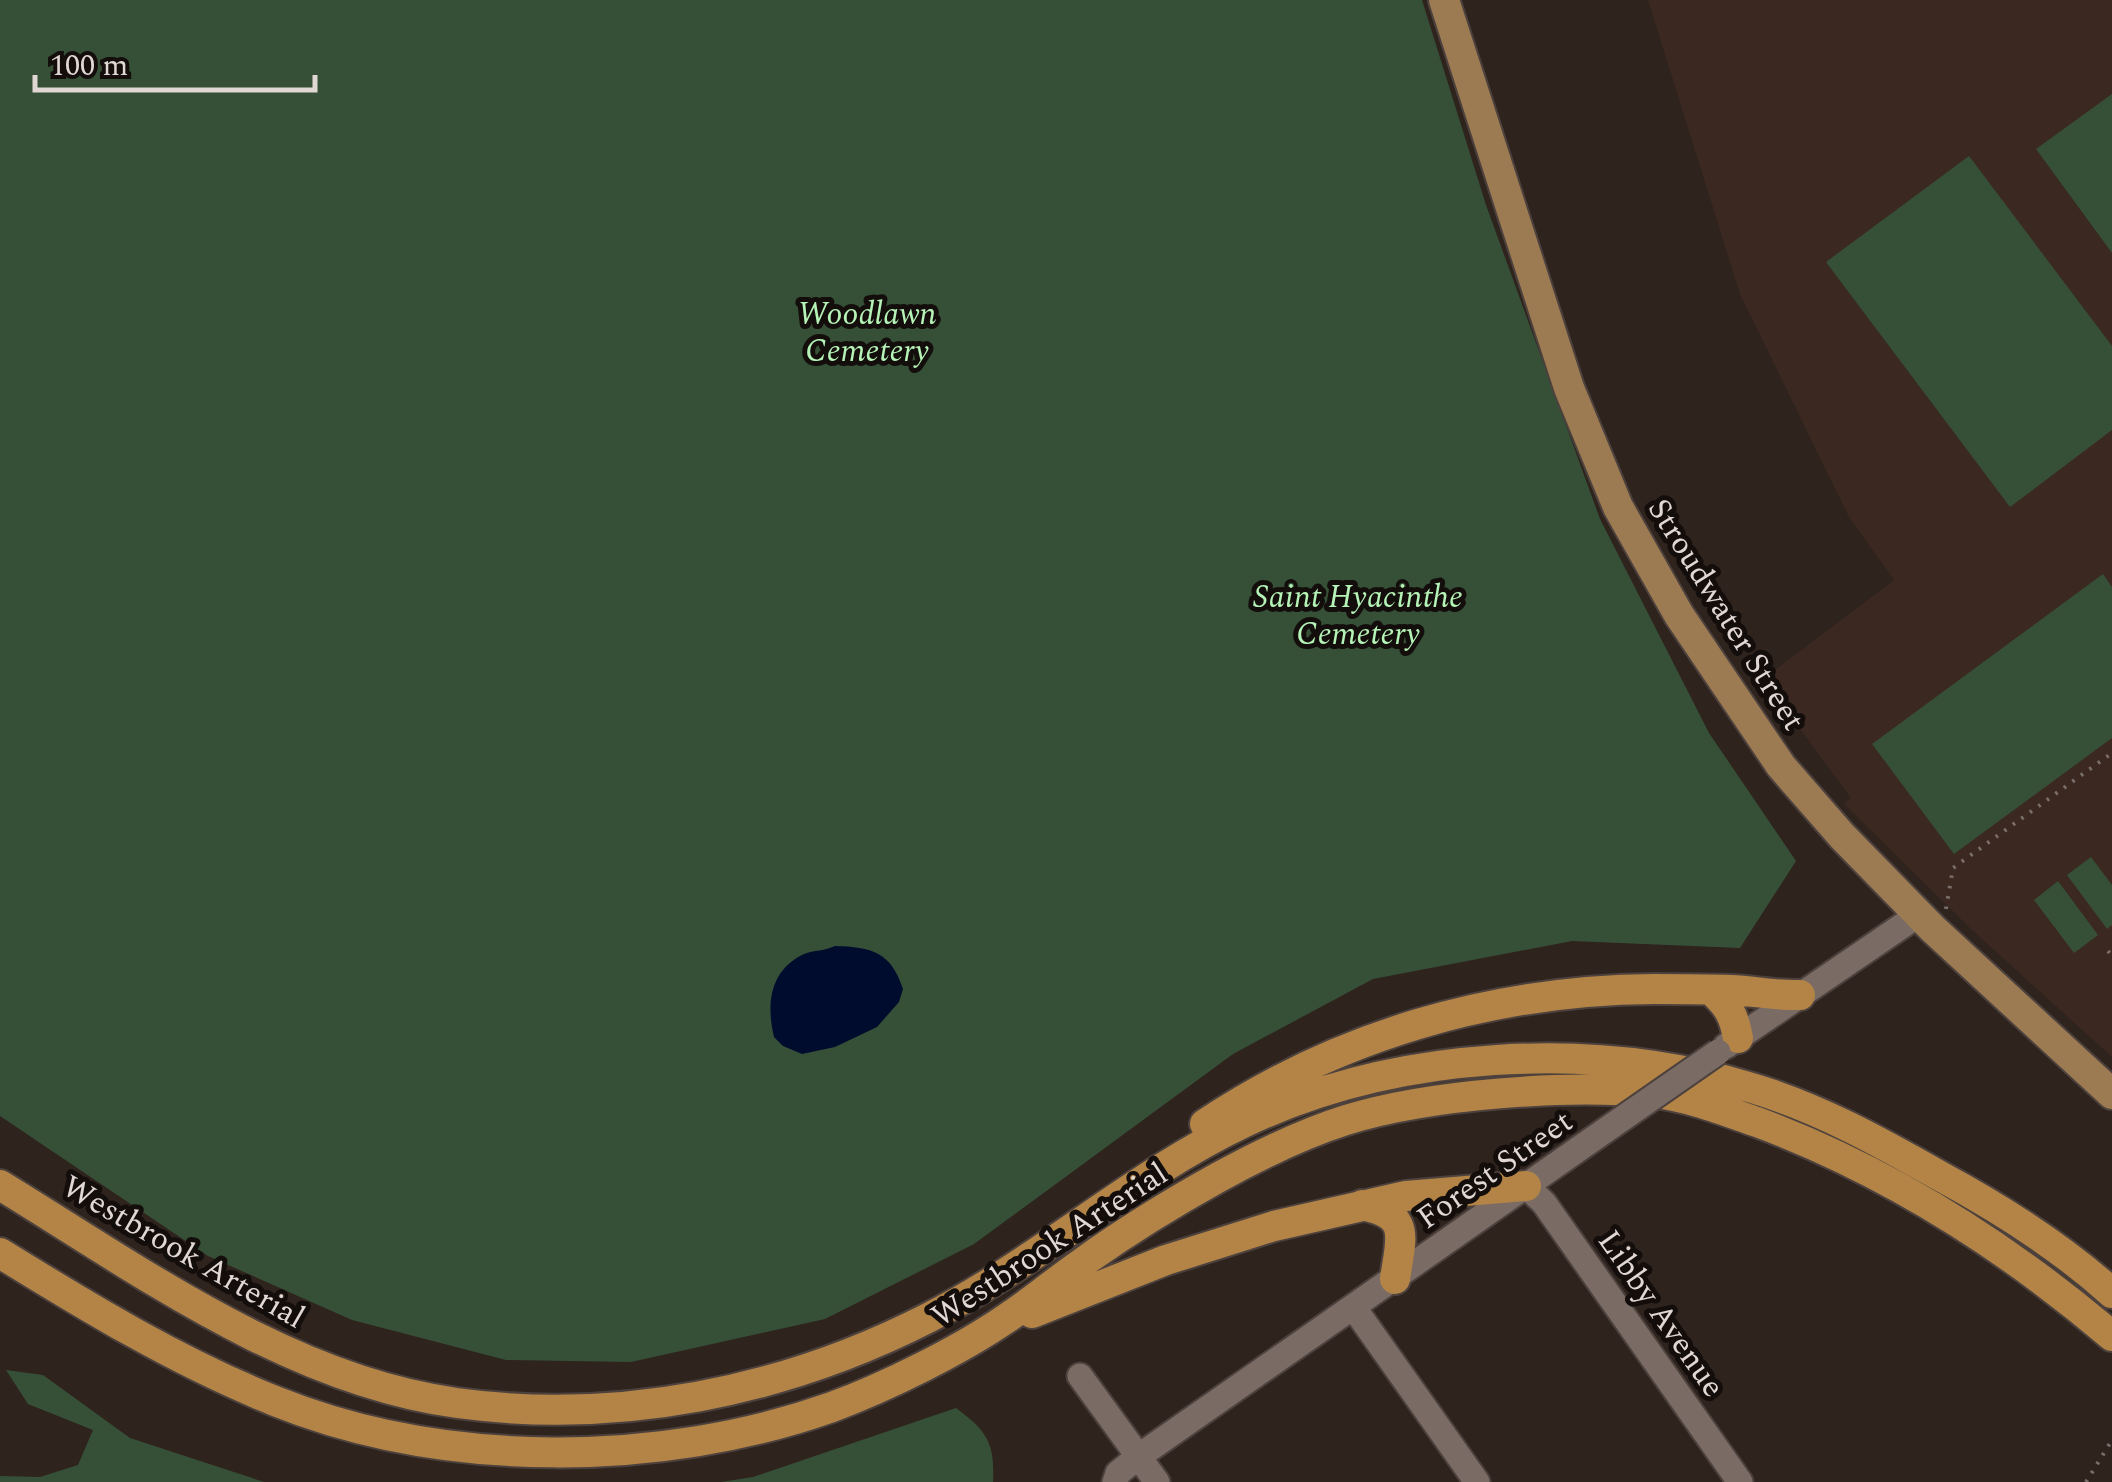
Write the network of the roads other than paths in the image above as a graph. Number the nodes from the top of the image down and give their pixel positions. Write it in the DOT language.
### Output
graph roads {
  1 [pos="1444,0"];
  2 [pos="1925,921"];
  3 [pos="1711,990"];
  4 [pos="1800,995"];
  5 [pos="1728,1045"];
  6 [pos="2112,1094"];
  7 [pos="0,1185"];
  8 [pos="1526,1186"];
  9 [pos="1115,1198"];
  10 [pos="1362,1205"];
  11 [pos="0,1252"];
  12 [pos="1395,1279"];
  13 [pos="2112,1293"];
  14 [pos="1354,1308"];
  15 [pos="1005,1320"];
  16 [pos="2112,1336"];
  17 [pos="1080,1376"];
  18 [pos="1138,1457"];
  19 [pos="1115,1482"];
  20 [pos="1157,1482"];
  21 [pos="1477,1482"];
  22 [pos="1740,1482"];
  1 -- 2 [label="main road, Stroudwater Street"];
  2 -- 4 [label="street, Forest Street"];
  2 -- 6 [label="main road, Stroudwater Street"];
  3 -- 4 [label="highway"];
  3 -- 5 [label="highway"];
  3 -- 9 [label="highway"];
  4 -- 5 [label="street, Forest Street"];
  5 -- 8 [label="street, Forest Street, bridge"];
  7 -- 9 [label="highway, Westbrook Arterial"];
  8 -- 10 [label="highway"];
  8 -- 12 [label="street, Forest Street"];
  8 -- 22 [label="street, Libby Avenue"];
  9 -- 13 [label="highway, Westbrook Arterial"];
  10 -- 12 [label="highway"];
  10 -- 15 [label="highway"];
  11 -- 15 [label="highway, Westbrook Arterial"];
  12 -- 14 [label="street, Forest Street"];
  14 -- 18 [label="street, Forest Street"];
  14 -- 21 [label="street"];
  15 -- 16 [label="highway, Westbrook Arterial"];
  17 -- 18 [label="street"];
  18 -- 19 [label="street, Forest Street"];
  18 -- 20 [label="street"];
}
